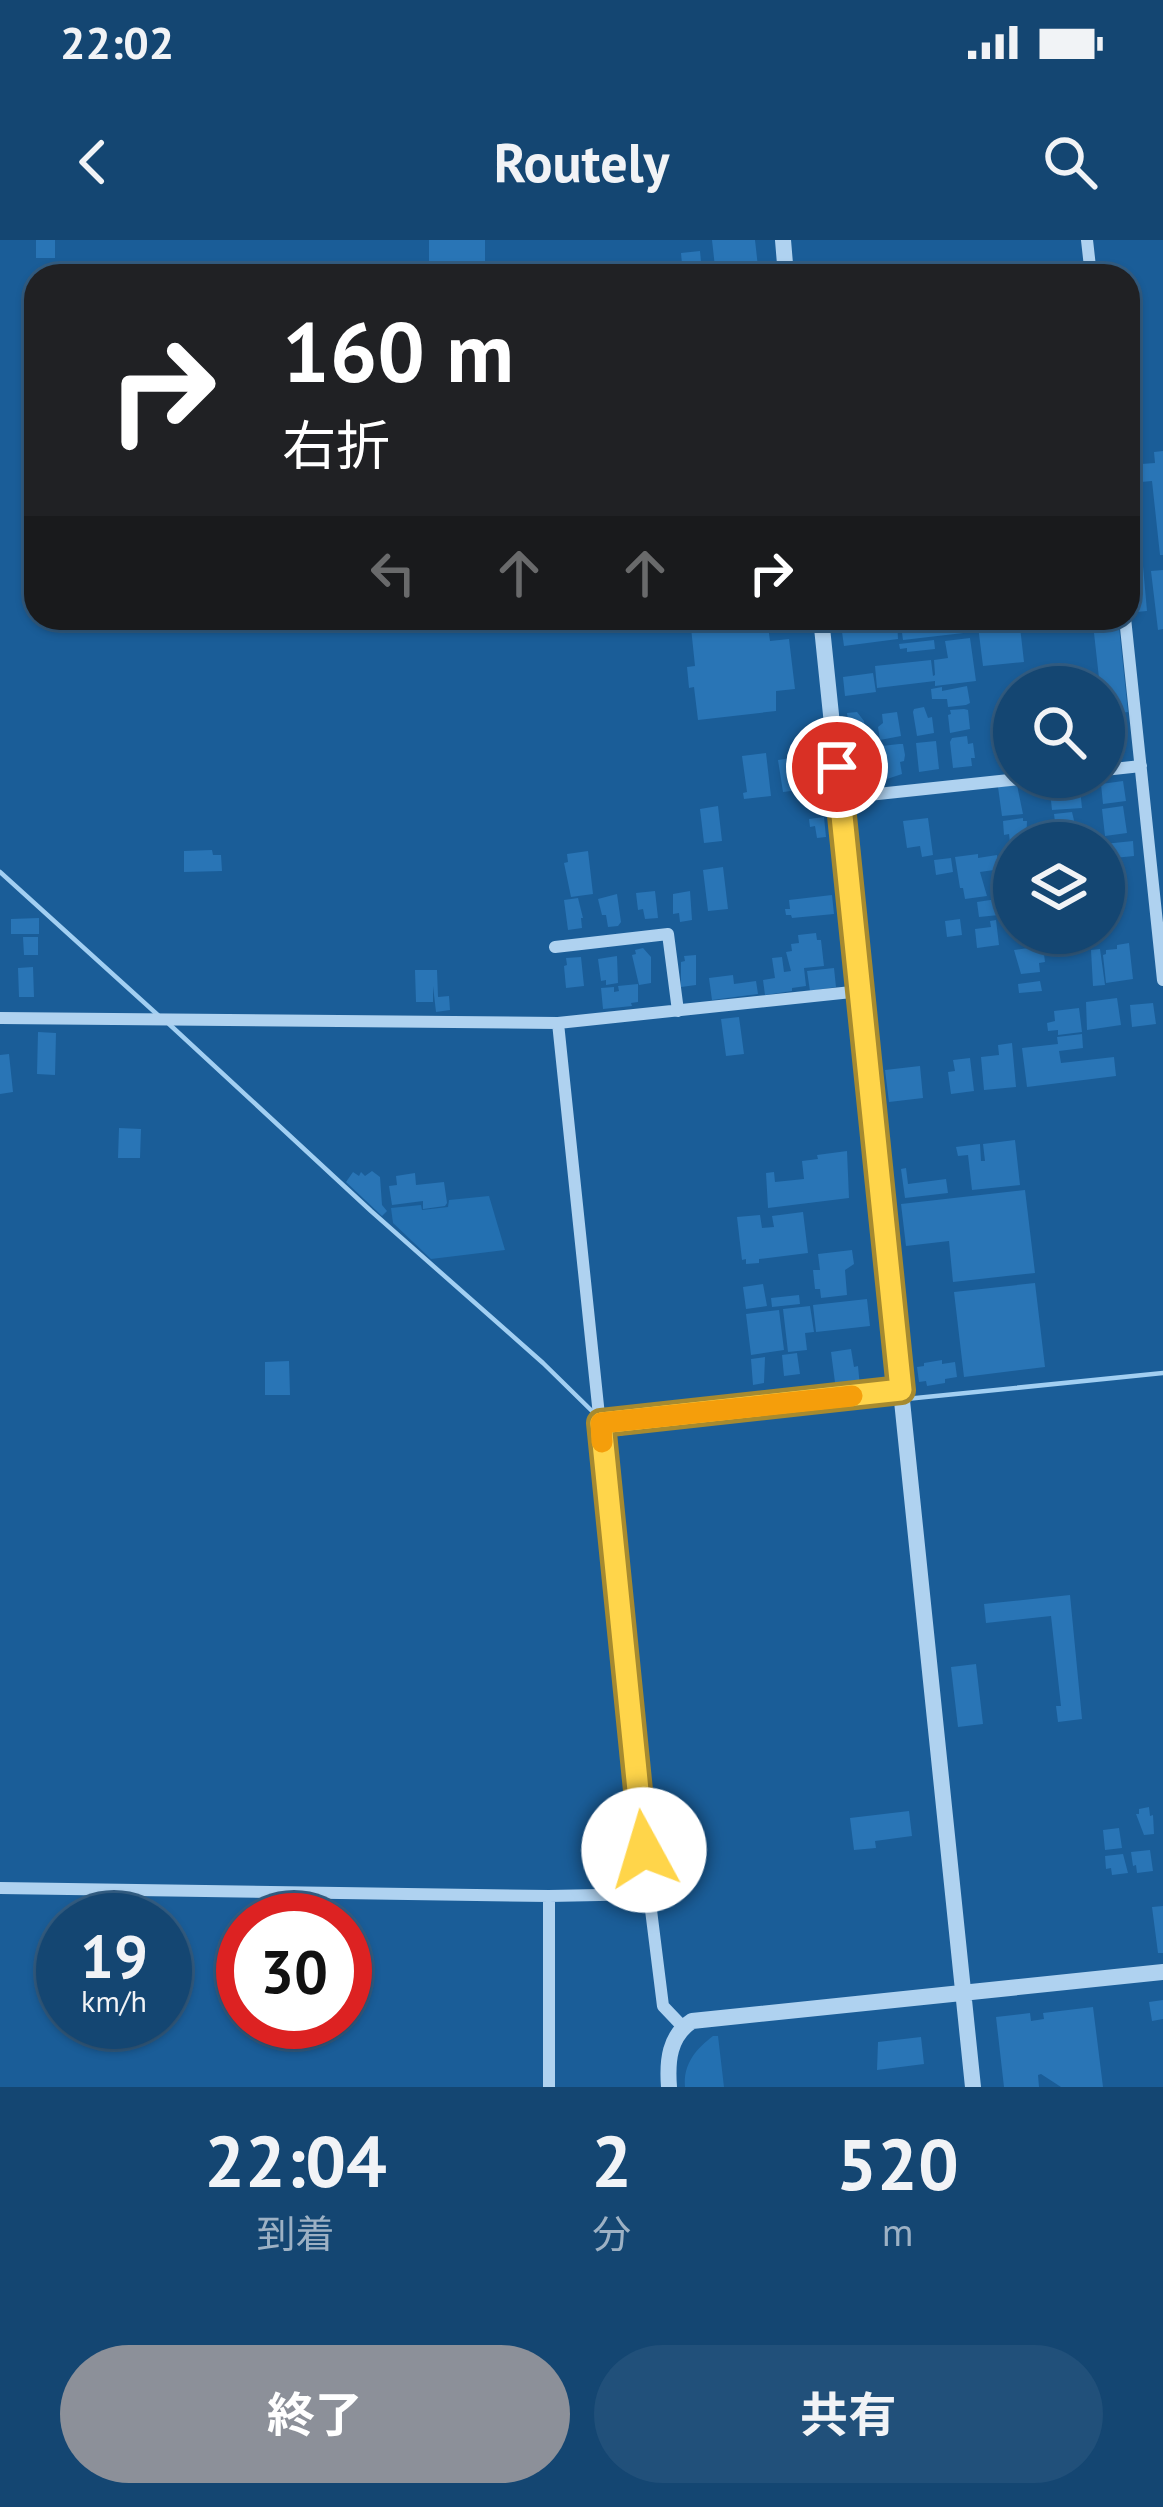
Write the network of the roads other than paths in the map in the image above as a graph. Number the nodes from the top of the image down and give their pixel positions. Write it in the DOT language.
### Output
graph roads {
  1 [pos="822,630"];
  2 [pos="1126,630"];
  3 [pos="1141,766"];
  4 [pos="1125,768"];
  5 [pos="993,782"];
  6 [pos="840,798"];
  7 [pos="555,947"];
  8 [pos="1163,980"];
  9 [pos="861,991"];
  10 [pos="678,1011"];
  11 [pos="0,1018"];
  12 [pos="558,1023"];
  13 [pos="902,1399"];
  14 [pos="601,1423"];
  15 [pos="0,1888"];
  16 [pos="649,1894"];
  17 [pos="549,1896"];
  18 [pos="1163,1972"];
  19 [pos="963,1993"];
  20 [pos="683,2026"];
  21 [pos="549,2087"];
  22 [pos="669,2087"];
  23 [pos="973,2087"];
  1 -- 6 [label="street"];
  2 -- 3 [label="street"];
  3 -- 4 [label="street"];
  3 -- 8 [label="street"];
  5 -- 6 [label="street"];
  6 -- 9 [label="street"];
  7 -- 10 [label="street"];
  9 -- 10 [label="street"];
  9 -- 13 [label="street"];
  10 -- 12 [label="street"];
  11 -- 12 [label="street"];
  12 -- 14 [label="street"];
  13 -- 14 [label="street"];
  13 -- 19 [label="street"];
  14 -- 16 [label="street"];
  15 -- 17 [label="street"];
  16 -- 17 [label="street"];
  16 -- 20 [label="street"];
  17 -- 21 [label="street"];
  18 -- 19 [label="street"];
  19 -- 20 [label="street"];
  19 -- 23 [label="street"];
  20 -- 22 [label="street"];
}
